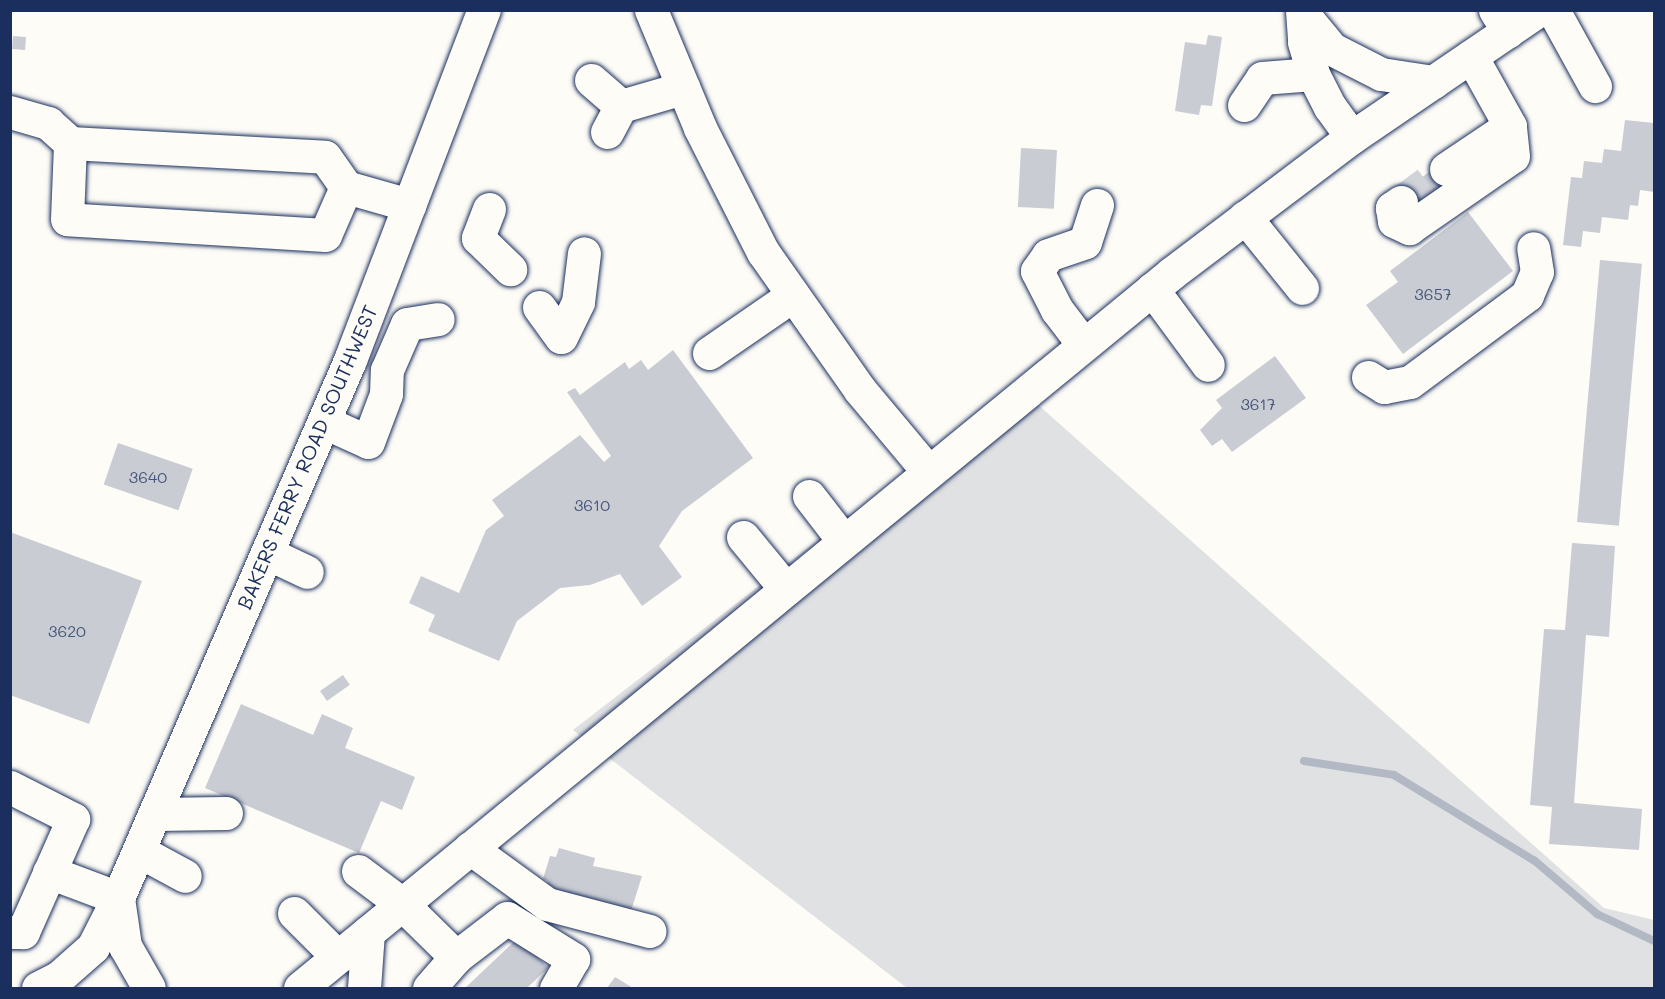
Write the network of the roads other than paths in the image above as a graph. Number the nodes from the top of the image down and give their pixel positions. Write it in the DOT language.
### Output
graph roads {
  1 [pos="484,10"];
  2 [pos="651,10"];
  3 [pos="1539,10"];
  4 [pos="1553,10"];
  5 [pos="1303,12"];
  6 [pos="1502,21"];
  7 [pos="1471,56"];
  8 [pos="1313,74"];
  9 [pos="591,80"];
  10 [pos="1433,82"];
  11 [pos="1595,86"];
  12 [pos="683,88"];
  13 [pos="1244,105"];
  14 [pos="10,112"];
  15 [pos="1510,126"];
  16 [pos="1352,137"];
  17 [pos="70,143"];
  18 [pos="1446,170"];
  19 [pos="346,187"];
  20 [pos="1401,202"];
  21 [pos="409,205"];
  22 [pos="1097,205"];
  23 [pos="489,209"];
  24 [pos="1245,217"];
  25 [pos="1533,248"];
  26 [pos="584,253"];
  27 [pos="510,269"];
  28 [pos="1302,288"];
  29 [pos="1152,289"];
  30 [pos="793,295"];
  31 [pos="539,307"];
  32 [pos="438,319"];
  33 [pos="1083,344"];
  34 [pos="709,353"];
  35 [pos="1208,365"];
  36 [pos="1368,377"];
  37 [pos="324,422"];
  38 [pos="927,471"];
  39 [pos="809,496"];
  40 [pos="743,537"];
  41 [pos="843,540"];
  42 [pos="267,553"];
  43 [pos="308,572"];
  44 [pos="785,588"];
  45 [pos="10,787"];
  46 [pos="226,813"];
  47 [pos="155,814"];
  48 [pos="470,848"];
  49 [pos="139,851"];
  50 [pos="49,872"];
  51 [pos="358,872"];
  52 [pos="185,876"];
  53 [pos="118,898"];
  54 [pos="402,904"];
  55 [pos="294,913"];
  56 [pos="649,931"];
  57 [pos="10,932"];
  58 [pos="368,932"];
  59 [pos="338,957"];
  60 [pos="456,957"];
  61 [pos="38,988"];
  62 [pos="149,988"];
  63 [pos="300,988"];
  64 [pos="364,988"];
  65 [pos="429,988"];
  66 [pos="556,988"];
  1 -- 21 [label="street, BAKERS FERRY ROAD SOUTHWEST"];
  2 -- 12 [label="street"];
  3 -- 6 [label="street"];
  4 -- 11 [label="street"];
  5 -- 8 [label="street"];
  5 -- 10 [label="street"];
  6 -- 7 [label="street"];
  7 -- 10 [label="street"];
  7 -- 15 [label="street"];
  8 -- 13 [label="street"];
  8 -- 16 [label="street"];
  9 -- 12 [label="street"];
  10 -- 16 [label="street"];
  12 -- 30 [label="street"];
  14 -- 17 [label="street"];
  15 -- 18 [label="street"];
  15 -- 20 [label="street"];
  16 -- 24 [label="street"];
  17 -- 19 [label="street"];
  17 -- 19 [label="street"];
  19 -- 21 [label="street"];
  21 -- 37 [label="street, BAKERS FERRY ROAD SOUTHWEST"];
  22 -- 33 [label="street"];
  23 -- 27 [label="street"];
  24 -- 28 [label="street"];
  24 -- 29 [label="street"];
  25 -- 36 [label="street"];
  26 -- 31 [label="street"];
  29 -- 33 [label="street"];
  29 -- 35 [label="street"];
  30 -- 34 [label="street"];
  30 -- 38 [label="street"];
  32 -- 37 [label="street"];
  33 -- 38 [label="street"];
  37 -- 42 [label="street, BAKERS FERRY ROAD SOUTHWEST"];
  38 -- 41 [label="street"];
  39 -- 41 [label="street"];
  40 -- 44 [label="street"];
  41 -- 44 [label="street"];
  42 -- 43 [label="street"];
  42 -- 47 [label="street, BAKERS FERRY ROAD SOUTHWEST"];
  44 -- 48 [label="street"];
  45 -- 50 [label="street"];
  46 -- 47 [label="street"];
  47 -- 49 [label="street, BAKERS FERRY ROAD SOUTHWEST"];
  48 -- 54 [label="street"];
  48 -- 56 [label="street"];
  49 -- 52 [label="street"];
  49 -- 53 [label="street, BAKERS FERRY ROAD SOUTHWEST"];
  50 -- 53 [label="street"];
  50 -- 57 [label="street"];
  51 -- 54 [label="street"];
  53 -- 61 [label="street, BAKERS FERRY ROAD SOUTHWEST"];
  53 -- 62 [label="street"];
  54 -- 58 [label="street"];
  54 -- 60 [label="street"];
  55 -- 59 [label="street"];
  58 -- 59 [label="street"];
  58 -- 64 [label="street"];
  59 -- 63 [label="street"];
  60 -- 65 [label="street"];
  60 -- 66 [label="street"];
}
